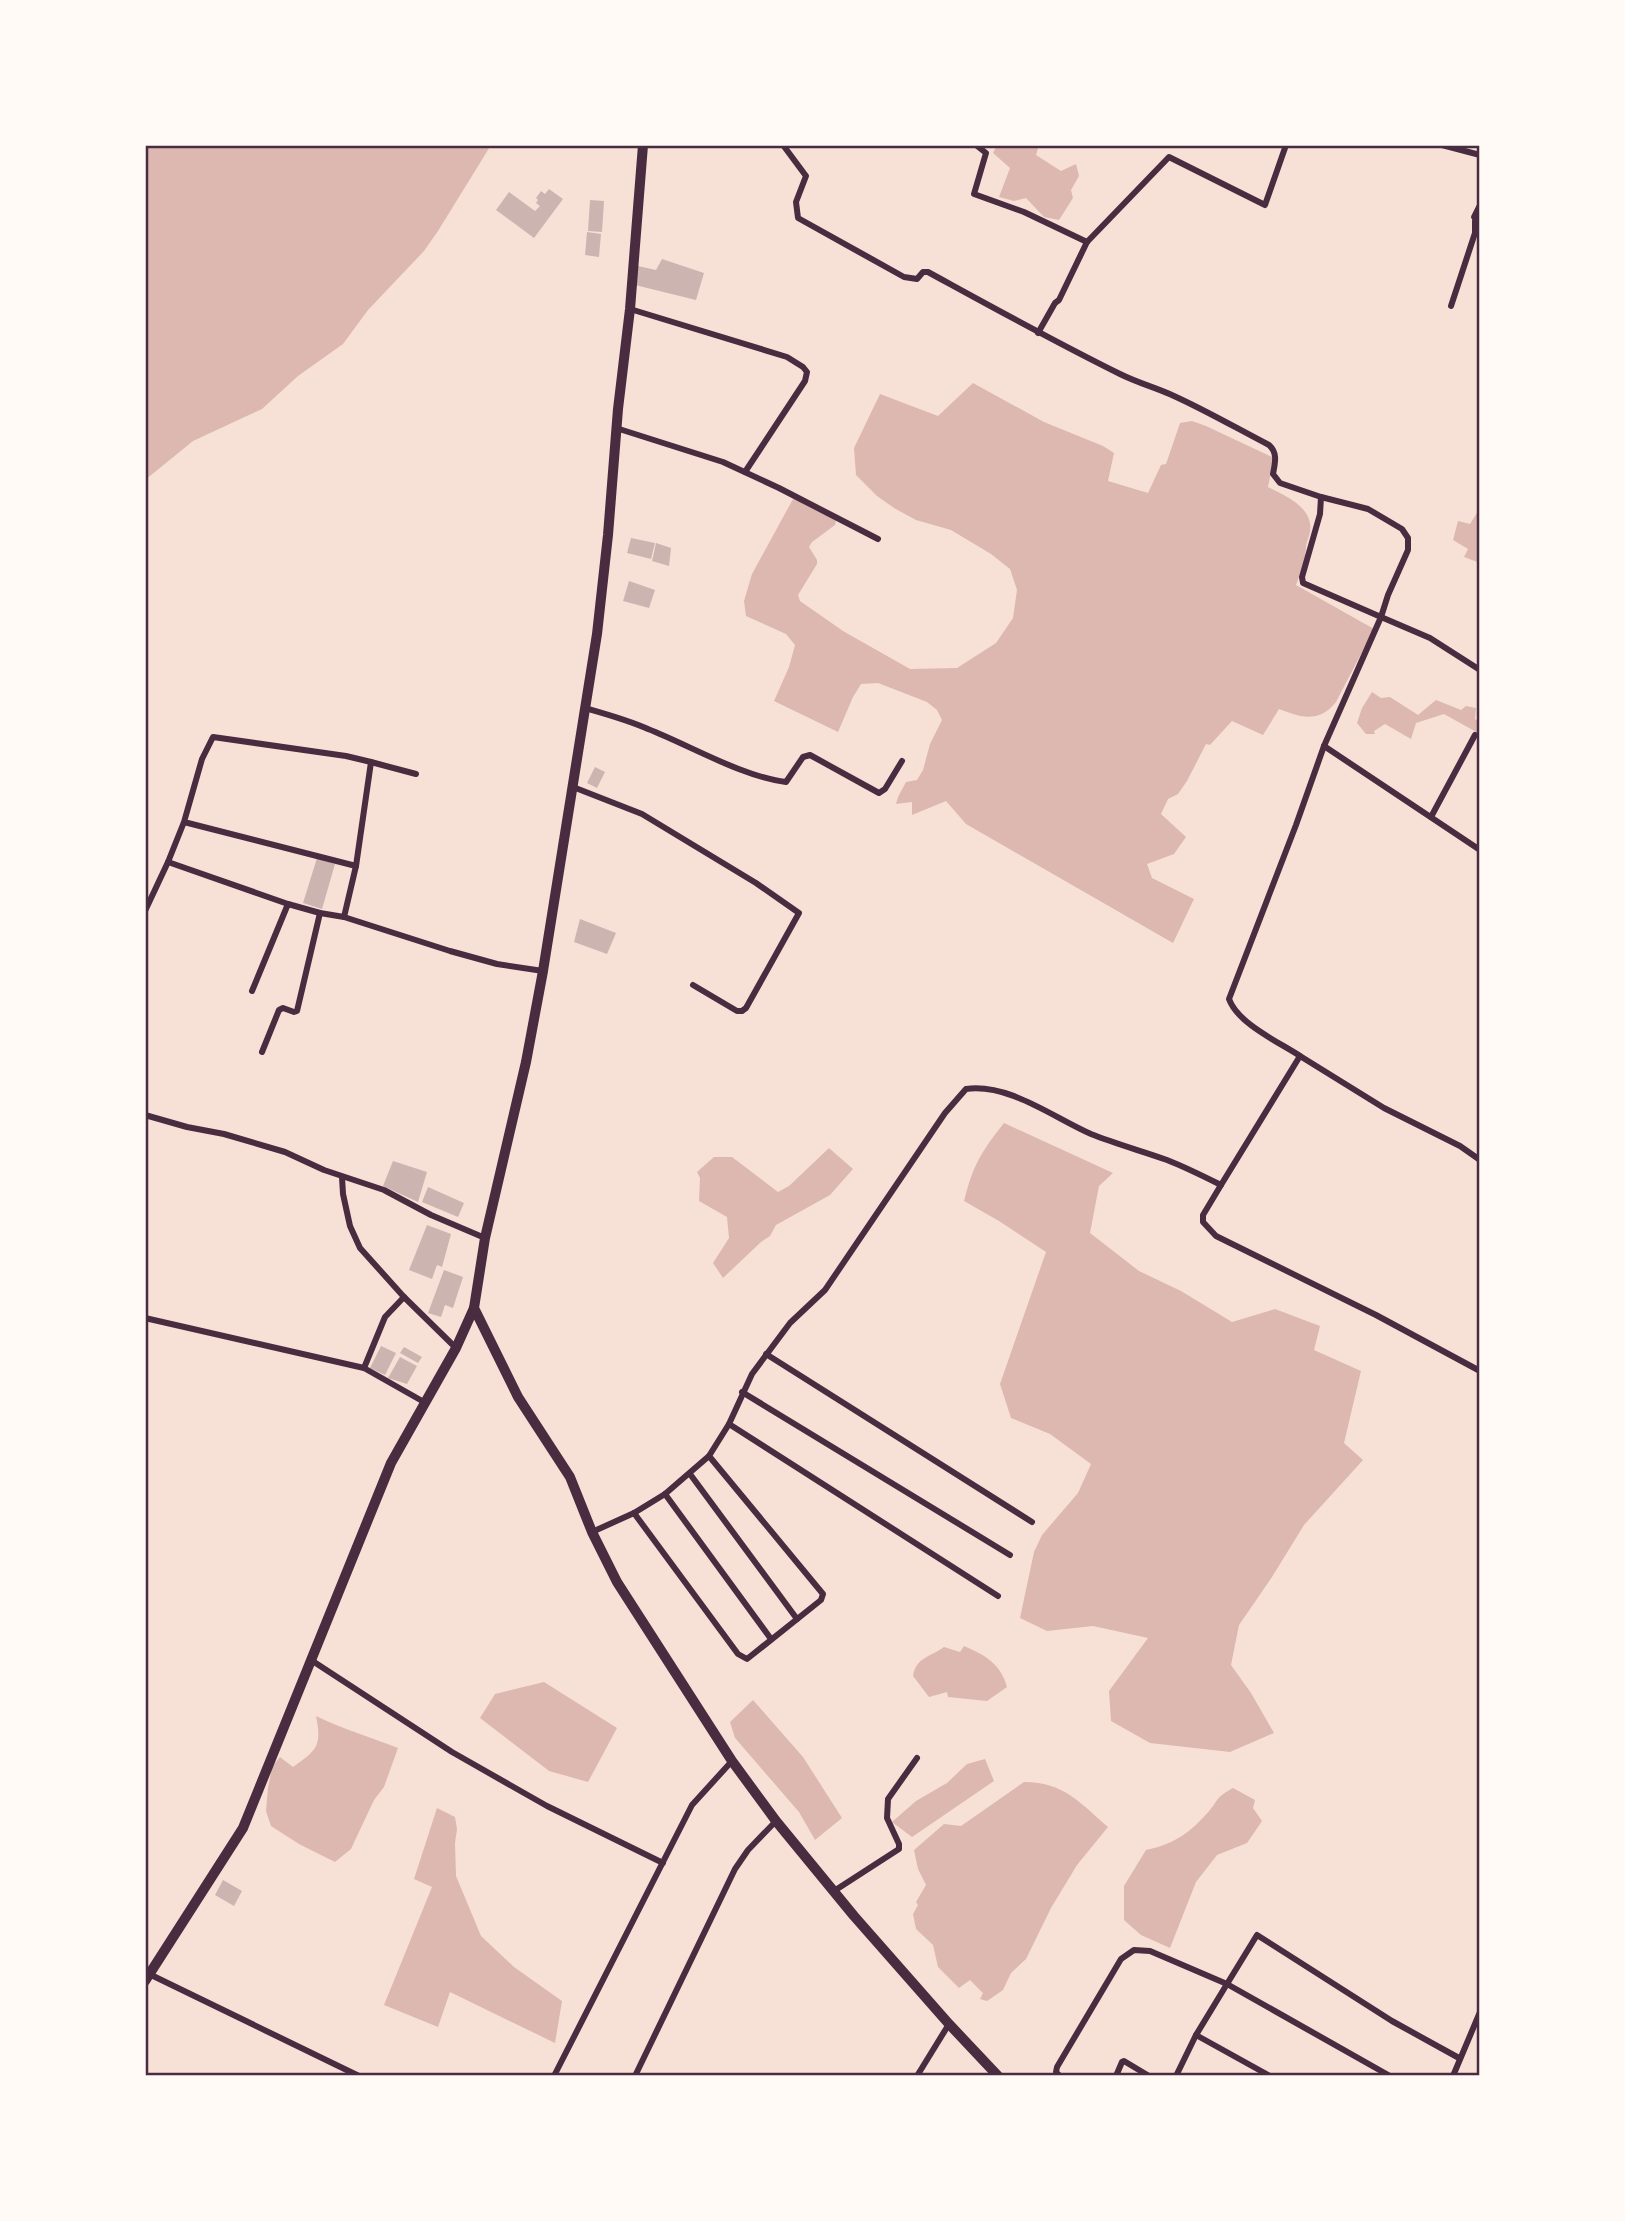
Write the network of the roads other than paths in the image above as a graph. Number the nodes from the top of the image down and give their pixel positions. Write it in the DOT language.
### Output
graph roads {
  1 [pos="643,145"];
  2 [pos="783,145"];
  3 [pos="976,145"];
  4 [pos="1286,145"];
  5 [pos="1442,145"];
  6 [pos="1480,155"];
  7 [pos="1480,205"];
  8 [pos="1478,222"];
  9 [pos="1087,242"];
  10 [pos="1451,306"];
  11 [pos="630,309"];
  12 [pos="1038,333"];
  13 [pos="616,428"];
  14 [pos="745,472"];
  15 [pos="1321,497"];
  16 [pos="878,539"];
  17 [pos="1381,617"];
  18 [pos="1480,670"];
  19 [pos="585,708"];
  20 [pos="1475,736"];
  21 [pos="1324,746"];
  22 [pos="902,761"];
  23 [pos="371,762"];
  24 [pos="416,774"];
  25 [pos="573,787"];
  26 [pos="1431,817"];
  27 [pos="184,822"];
  28 [pos="1480,850"];
  29 [pos="168,862"];
  30 [pos="356,866"];
  31 [pos="288,904"];
  32 [pos="145,911"];
  33 [pos="320,913"];
  34 [pos="344,917"];
  35 [pos="543,971"];
  36 [pos="693,985"];
  37 [pos="252,991"];
  38 [pos="262,1052"];
  39 [pos="1300,1056"];
  40 [pos="145,1115"];
  41 [pos="1480,1160"];
  42 [pos="342,1177"];
  43 [pos="1221,1185"];
  44 [pos="485,1238"];
  45 [pos="404,1297"];
  46 [pos="474,1308"];
  47 [pos="145,1318"];
  48 [pos="456,1348"];
  49 [pos="766,1354"];
  50 [pos="365,1368"];
  51 [pos="1480,1371"];
  52 [pos="742,1392"];
  53 [pos="424,1402"];
  54 [pos="729,1424"];
  55 [pos="709,1456"];
  56 [pos="690,1474"];
  57 [pos="665,1494"];
  58 [pos="634,1513"];
  59 [pos="1032,1522"];
  60 [pos="592,1532"];
  61 [pos="1010,1555"];
  62 [pos="998,1596"];
  63 [pos="797,1619"];
  64 [pos="771,1639"];
  65 [pos="311,1660"];
  66 [pos="917,1758"];
  67 [pos="732,1761"];
  68 [pos="776,1821"];
  69 [pos="663,1863"];
  70 [pos="834,1891"];
  71 [pos="147,1976"];
  72 [pos="1227,1984"];
  73 [pos="1480,2012"];
  74 [pos="949,2024"];
  75 [pos="1197,2034"];
  76 [pos="1459,2058"];
  77 [pos="359,2076"];
  78 [pos="554,2076"];
  79 [pos="635,2076"];
  80 [pos="917,2076"];
  81 [pos="998,2076"];
  82 [pos="1060,2076"];
  83 [pos="1116,2076"];
  84 [pos="1149,2076"];
  85 [pos="1177,2076"];
  86 [pos="1270,2076"];
  87 [pos="1390,2076"];
  88 [pos="1453,2076"];
  1 -- 11 [label="main road"];
  2 -- 12 [label="street"];
  3 -- 9 [label="street"];
  4 -- 9 [label="street"];
  5 -- 6 [label="street"];
  7 -- 8 [label="street"];
  8 -- 10 [label="street"];
  9 -- 12 [label="street"];
  11 -- 13 [label="main road"];
  11 -- 14 [label="street"];
  12 -- 15 [label="street"];
  13 -- 14 [label="street"];
  13 -- 19 [label="main road"];
  14 -- 16 [label="street"];
  15 -- 17 [label="street"];
  15 -- 17 [label="street"];
  17 -- 18 [label="street"];
  17 -- 21 [label="street"];
  19 -- 22 [label="street"];
  19 -- 25 [label="main road"];
  20 -- 26 [label="street"];
  21 -- 26 [label="street"];
  21 -- 39 [label="street"];
  23 -- 24 [label="street"];
  23 -- 27 [label="street"];
  23 -- 30 [label="street"];
  25 -- 35 [label="main road"];
  25 -- 36 [label="street"];
  26 -- 28 [label="street"];
  27 -- 29 [label="street"];
  27 -- 30 [label="street"];
  29 -- 31 [label="street"];
  29 -- 32 [label="street"];
  30 -- 34 [label="street"];
  31 -- 33 [label="street"];
  31 -- 37 [label="street"];
  33 -- 34 [label="street"];
  33 -- 38 [label="street"];
  34 -- 35 [label="street"];
  35 -- 44 [label="main road"];
  39 -- 41 [label="street"];
  39 -- 43 [label="street"];
  40 -- 42 [label="street"];
  42 -- 44 [label="street"];
  42 -- 45 [label="street"];
  43 -- 49 [label="street"];
  43 -- 51 [label="street"];
  44 -- 46 [label="main road"];
  45 -- 48 [label="street"];
  45 -- 50 [label="street"];
  46 -- 48 [label="main road"];
  46 -- 60 [label="main road"];
  47 -- 50 [label="street"];
  48 -- 53 [label="main road"];
  49 -- 52 [label="street"];
  49 -- 59 [label="street"];
  50 -- 53 [label="street"];
  52 -- 54 [label="street"];
  52 -- 61 [label="street"];
  53 -- 65 [label="main road"];
  54 -- 55 [label="street"];
  54 -- 62 [label="street"];
  55 -- 56 [label="street"];
  55 -- 63 [label="street"];
  56 -- 57 [label="street"];
  56 -- 63 [label="street"];
  57 -- 58 [label="street"];
  57 -- 64 [label="street"];
  58 -- 60 [label="street"];
  58 -- 64 [label="street"];
  60 -- 67 [label="main road"];
  63 -- 64 [label="street"];
  65 -- 69 [label="street"];
  65 -- 71 [label="main road"];
  66 -- 70 [label="street"];
  67 -- 68 [label="main road"];
  67 -- 69 [label="street"];
  68 -- 70 [label="main road"];
  68 -- 79 [label="street"];
  69 -- 78 [label="street"];
  70 -- 74 [label="main road"];
  71 -- 77 [label="street"];
  72 -- 75 [label="street"];
  72 -- 76 [label="street"];
  72 -- 82 [label="street"];
  72 -- 87 [label="street"];
  73 -- 76 [label="street"];
  74 -- 80 [label="street"];
  74 -- 81 [label="main road"];
  75 -- 85 [label="street"];
  75 -- 86 [label="street"];
  76 -- 88 [label="street"];
  83 -- 84 [label="street"];
}
